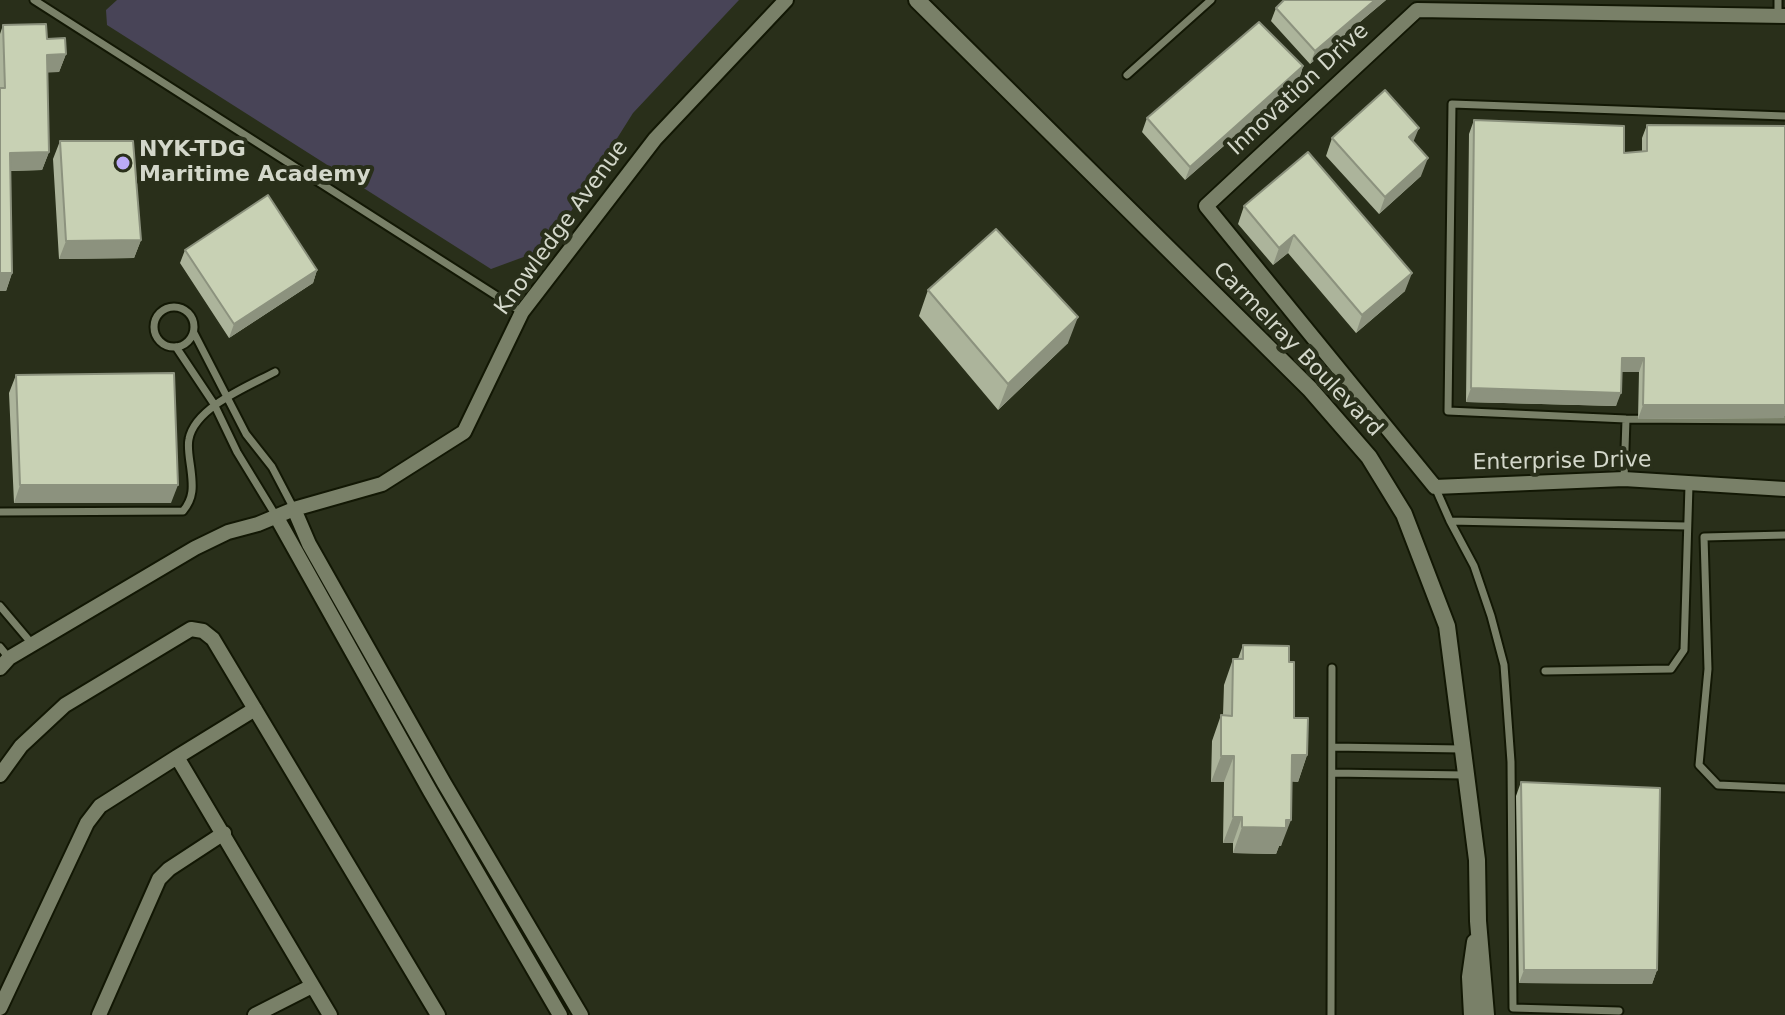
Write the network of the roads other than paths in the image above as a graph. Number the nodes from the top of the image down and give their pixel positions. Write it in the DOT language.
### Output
graph roads {
  1 [pos="34,0"];
  2 [pos="786,0"];
  3 [pos="917,0"];
  4 [pos="1211,0"];
  5 [pos="1778,0"];
  6 [pos="1781,16"];
  7 [pos="1127,75"];
  8 [pos="1785,116"];
  9 [pos="522,312"];
  10 [pos="194,333"];
  11 [pos="176,347"];
  12 [pos="275,372"];
  13 [pos="226,399"];
  14 [pos="214,404"];
  15 [pos="1626,419"];
  16 [pos="1785,420"];
  17 [pos="1624,479"];
  18 [pos="1689,485"];
  19 [pos="1435,487"];
  20 [pos="1785,489"];
  21 [pos="294,509"];
  22 [pos="0,512"];
  23 [pos="276,516"];
  24 [pos="1450,521"];
  25 [pos="1686,526"];
  26 [pos="1785,535"];
  27 [pos="0,606"];
  28 [pos="33,645"];
  29 [pos="3,658"];
  30 [pos="1332,668"];
  31 [pos="1545,671"];
  32 [pos="255,709"];
  33 [pos="1332,747"];
  34 [pos="1464,749"];
  35 [pos="177,757"];
  36 [pos="1332,773"];
  37 [pos="0,775"];
  38 [pos="1465,775"];
  39 [pos="1785,788"];
  40 [pos="224,833"];
  41 [pos="1478,921"];
  42 [pos="312,986"];
  43 [pos="0,1008"];
  44 [pos="1619,1011"];
  45 [pos="99,1015"];
  46 [pos="255,1015"];
  47 [pos="330,1015"];
  48 [pos="438,1015"];
  49 [pos="560,1015"];
  50 [pos="581,1015"];
  51 [pos="1331,1015"];
  52 [pos="1472,1015"];
  53 [pos="1486,1015"];
  1 -- 9 [label="lane"];
  2 -- 9 [label="street, Knowledge Avenue"];
  3 -- 34 [label="street, Carmelray Boulevard"];
  4 -- 7 [label="lane"];
  5 -- 6 [label="lane"];
  6 -- 19 [label="street, Innovation Drive"];
  8 -- 15 [label="lane"];
  9 -- 21 [label="street, Knowledge Avenue"];
  10 -- 11 [label="lane"];
  10 -- 11 [label="lane"];
  10 -- 13 [label="lane"];
  11 -- 14 [label="lane"];
  12 -- 13 [label="lane"];
  13 -- 14 [label="lane"];
  13 -- 21 [label="lane"];
  14 -- 22 [label="lane"];
  14 -- 23 [label="lane"];
  15 -- 16 [label="lane"];
  15 -- 17 [label="lane"];
  17 -- 18 [label="street, Enterprise Drive"];
  17 -- 19 [label="street, Enterprise Drive"];
  18 -- 20 [label="street, Enterprise Drive"];
  18 -- 25 [label="lane"];
  19 -- 24 [label="lane"];
  21 -- 23 [label="street, Knowledge Avenue"];
  21 -- 50 [label="street"];
  23 -- 28 [label="street, Knowledge Avenue"];
  23 -- 49 [label="street"];
  24 -- 25 [label="lane"];
  24 -- 44 [label="lane"];
  25 -- 31 [label="lane"];
  26 -- 39 [label="lane"];
  27 -- 28 [label="lane"];
  28 -- 29 [label="street, Knowledge Avenue"];
  30 -- 33 [label="lane"];
  32 -- 35 [label="street"];
  32 -- 37 [label="street"];
  32 -- 48 [label="street"];
  33 -- 34 [label="lane"];
  33 -- 36 [label="lane"];
  34 -- 38 [label="street, Carmelray Boulevard"];
  35 -- 40 [label="street"];
  35 -- 43 [label="street"];
  36 -- 38 [label="lane"];
  36 -- 51 [label="lane"];
  38 -- 41 [label="street, Carmelray Boulevard"];
  40 -- 42 [label="street"];
  40 -- 45 [label="street"];
  41 -- 52 [label="street, Carmelray Boulevard"];
  41 -- 53 [label="street, Carmelray Boulevard"];
  42 -- 46 [label="street"];
  42 -- 47 [label="street"];
}
